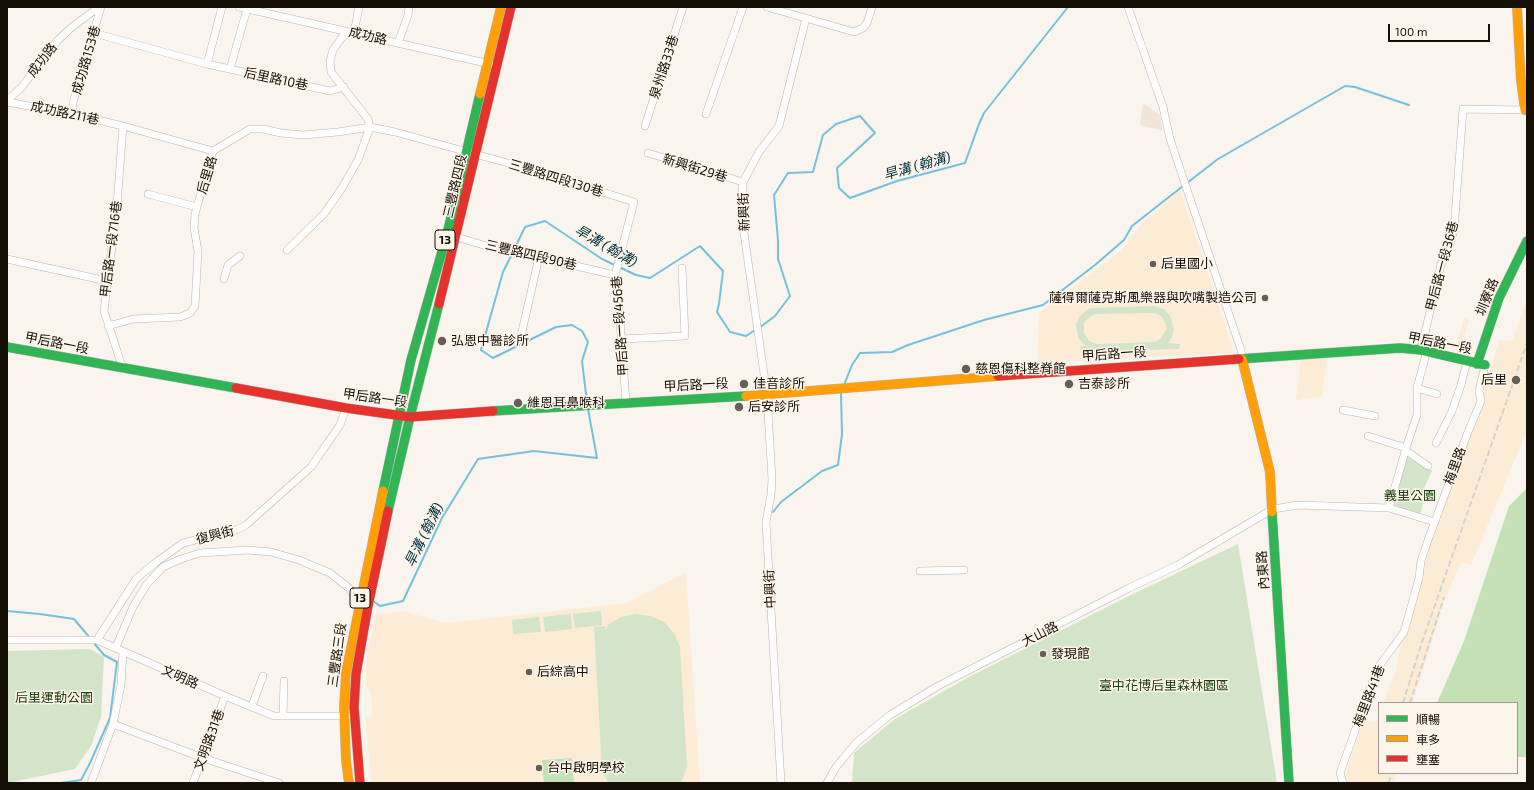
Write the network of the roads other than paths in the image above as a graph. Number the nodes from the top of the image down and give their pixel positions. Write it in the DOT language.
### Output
graph roads {
  1 [pos="100,7"];
  2 [pos="222,7"];
  3 [pos="359,7"];
  4 [pos="409,7"];
  5 [pos="500,7"];
  6 [pos="511,7"];
  7 [pos="683,7"];
  8 [pos="743,7"];
  9 [pos="767,7"];
  10 [pos="872,7"];
  11 [pos="1128,7"];
  12 [pos="1517,7"];
  13 [pos="243,8"];
  14 [pos="806,18"];
  15 [pos="94,33"];
  16 [pos="354,33"];
  17 [pos="398,43"];
  18 [pos="487,63"];
  19 [pos="207,64"];
  20 [pos="496,66"];
  21 [pos="230,69"];
  22 [pos="344,87"];
  23 [pos="7,101"];
  24 [pos="1526,110"];
  25 [pos="73,114"];
  26 [pos="706,114"];
  27 [pos="123,126"];
  28 [pos="645,126"];
  29 [pos="370,128"];
  30 [pos="213,151"];
  31 [pos="648,153"];
  32 [pos="471,154"];
  33 [pos="743,182"];
  34 [pos="148,194"];
  35 [pos="634,204"];
  36 [pos="197,207"];
  37 [pos="447,234"];
  38 [pos="456,237"];
  39 [pos="1527,241"];
  40 [pos="287,250"];
  41 [pos="240,256"];
  42 [pos="539,257"];
  43 [pos="7,259"];
  44 [pos="682,268"];
  45 [pos="615,276"];
  46 [pos="224,279"];
  47 [pos="107,281"];
  48 [pos="108,326"];
  49 [pos="521,336"];
  50 [pos="622,339"];
  51 [pos="7,347"];
  52 [pos="1423,350"];
  53 [pos="1242,359"];
  54 [pos="1467,361"];
  55 [pos="1481,365"];
  56 [pos="123,369"];
  57 [pos="1418,388"];
  58 [pos="768,394"];
  59 [pos="1437,394"];
  60 [pos="626,402"];
  61 [pos="346,408"];
  62 [pos="1343,410"];
  63 [pos="399,415"];
  64 [pos="1375,416"];
  65 [pos="410,417"];
  66 [pos="1368,436"];
  67 [pos="1436,444"];
  68 [pos="1406,449"];
  69 [pos="1428,466"];
  70 [pos="1389,508"];
  71 [pos="1272,509"];
  72 [pos="1435,522"];
  73 [pos="964,570"];
  74 [pos="920,571"];
  75 [pos="363,605"];
  76 [pos="7,640"];
  77 [pos="97,640"];
  78 [pos="116,647"];
  79 [pos="123,652"];
  80 [pos="263,676"];
  81 [pos="284,681"];
  82 [pos="225,696"];
  83 [pos="252,706"];
  84 [pos="283,716"];
  85 [pos="344,716"];
  86 [pos="354,716"];
  87 [pos="113,724"];
  88 [pos="203,758"];
  89 [pos="91,783"];
  90 [pos="194,783"];
  91 [pos="278,783"];
  92 [pos="349,783"];
  93 [pos="360,783"];
  94 [pos="781,783"];
  95 [pos="827,783"];
  96 [pos="1289,783"];
  97 [pos="1343,783"];
  1 -- 15 [label="street, 成功路153巷"];
  1 -- 23 [label="street, 成功路"];
  2 -- 19 [label="street"];
  3 -- 16 [label="street"];
  4 -- 17 [label="street"];
  5 -- 18 [label="main road, 三豐路四段 / 13"];
  6 -- 20 [label="main road, 三豐路四段 / 13"];
  7 -- 28 [label="street, 泉州路33巷"];
  8 -- 26 [label="street"];
  9 -- 14 [label="street"];
  10 -- 14 [label="street"];
  11 -- 53 [label="street"];
  12 -- 24 [label="main road"];
  13 -- 16 [label="street, 成功路"];
  13 -- 21 [label="street"];
  14 -- 33 [label="street, 新興街"];
  15 -- 19 [label="street, 后里路10巷"];
  15 -- 25 [label="street, 成功路153巷"];
  16 -- 17 [label="street, 成功路"];
  16 -- 22 [label="street"];
  17 -- 18 [label="street, 成功路"];
  18 -- 20 [label="street, 成功路"];
  18 -- 32 [label="main road, 三豐路四段 / 13"];
  19 -- 21 [label="street, 后里路10巷"];
  20 -- 32 [label="main road, 三豐路四段 / 13"];
  21 -- 22 [label="street, 后里路10巷"];
  22 -- 29 [label="street"];
  23 -- 25 [label="street, 成功路211巷"];
  24 -- 52 [label="street, 甲后路一段36巷"];
  25 -- 27 [label="street, 成功路211巷"];
  27 -- 30 [label="street, 成功路211巷"];
  27 -- 47 [label="street, 甲后路一段716巷"];
  29 -- 30 [label="street, 后里路"];
  29 -- 32 [label="street, 后里路"];
  29 -- 40 [label="street"];
  30 -- 36 [label="street, 后里路"];
  31 -- 33 [label="street, 新興街29巷"];
  32 -- 35 [label="street, 三豐路四段130巷"];
  32 -- 37 [label="main road, 三豐路四段 / 13"];
  32 -- 38 [label="main road, 三豐路四段 / 13"];
  33 -- 58 [label="street, 新興街"];
  34 -- 36 [label="street"];
  35 -- 45 [label="street, 甲后路一段456巷"];
  36 -- 48 [label="street, 后里路"];
  37 -- 38 [label="street, 三豐路四段90巷"];
  37 -- 63 [label="main road, 三豐路四段 / 13"];
  38 -- 42 [label="street, 三豐路四段90巷"];
  38 -- 65 [label="main road, 三豐路四段 / 13"];
  39 -- 55 [label="main road, 圳寮路"];
  41 -- 46 [label="street"];
  42 -- 45 [label="street, 三豐路四段90巷"];
  42 -- 49 [label="street"];
  43 -- 47 [label="street"];
  44 -- 50 [label="street"];
  45 -- 50 [label="street, 甲后路一段456巷"];
  47 -- 48 [label="street, 甲后路一段716巷"];
  48 -- 56 [label="street, 甲后路一段716巷"];
  50 -- 60 [label="street, 甲后路一段456巷"];
  51 -- 56 [label="main road, 甲后路一段"];
  52 -- 53 [label="main road, 甲后路一段"];
  52 -- 54 [label="main road, 甲后路一段"];
  52 -- 57 [label="street"];
  53 -- 58 [label="main road, 甲后路一段"];
  53 -- 71 [label="main road, 內東路"];
  54 -- 55 [label="main road, 甲后路一段"];
  54 -- 67 [label="street"];
  55 -- 72 [label="street, 梅里路"];
  56 -- 61 [label="main road, 甲后路一段"];
  57 -- 59 [label="street"];
  57 -- 68 [label="street"];
  58 -- 60 [label="main road, 甲后路一段"];
  58 -- 94 [label="street, 中興街"];
  60 -- 65 [label="main road, 甲后路一段"];
  61 -- 63 [label="main road, 甲后路一段"];
  61 -- 77 [label="street, 復興街"];
  62 -- 64 [label="street"];
  63 -- 65 [label="main road, 甲后路一段"];
  63 -- 75 [label="main road, 三豐路三段 / 13"];
  65 -- 75 [label="main road, 三豐路三段 / 13"];
  66 -- 68 [label="street"];
  68 -- 69 [label="street"];
  68 -- 70 [label="street"];
  70 -- 71 [label="street"];
  70 -- 72 [label="street"];
  71 -- 95 [label="street, 大山路"];
  71 -- 96 [label="main road, 內東路"];
  72 -- 97 [label="street, 梅里路41巷"];
  73 -- 74 [label="street"];
  75 -- 78 [label="street, 復興街"];
  75 -- 85 [label="main road, 三豐路三段 / 13"];
  75 -- 86 [label="main road, 三豐路三段 / 13"];
  76 -- 77 [label="street, 文明路"];
  77 -- 78 [label="street, 文明路"];
  78 -- 79 [label="street, 文明路"];
  79 -- 82 [label="street, 文明路"];
  79 -- 87 [label="street"];
  80 -- 83 [label="street"];
  81 -- 84 [label="street"];
  82 -- 83 [label="street, 文明路"];
  82 -- 88 [label="street, 文明路31巷"];
  83 -- 84 [label="street, 文明路"];
  84 -- 85 [label="street, 文明路"];
  85 -- 86 [label="street, 文明路"];
  85 -- 92 [label="main road, 三豐路三段 / 13"];
  86 -- 93 [label="main road, 三豐路三段 / 13"];
  87 -- 88 [label="street"];
  87 -- 89 [label="street"];
  88 -- 90 [label="street, 文明路31巷"];
  88 -- 91 [label="street"];
}
